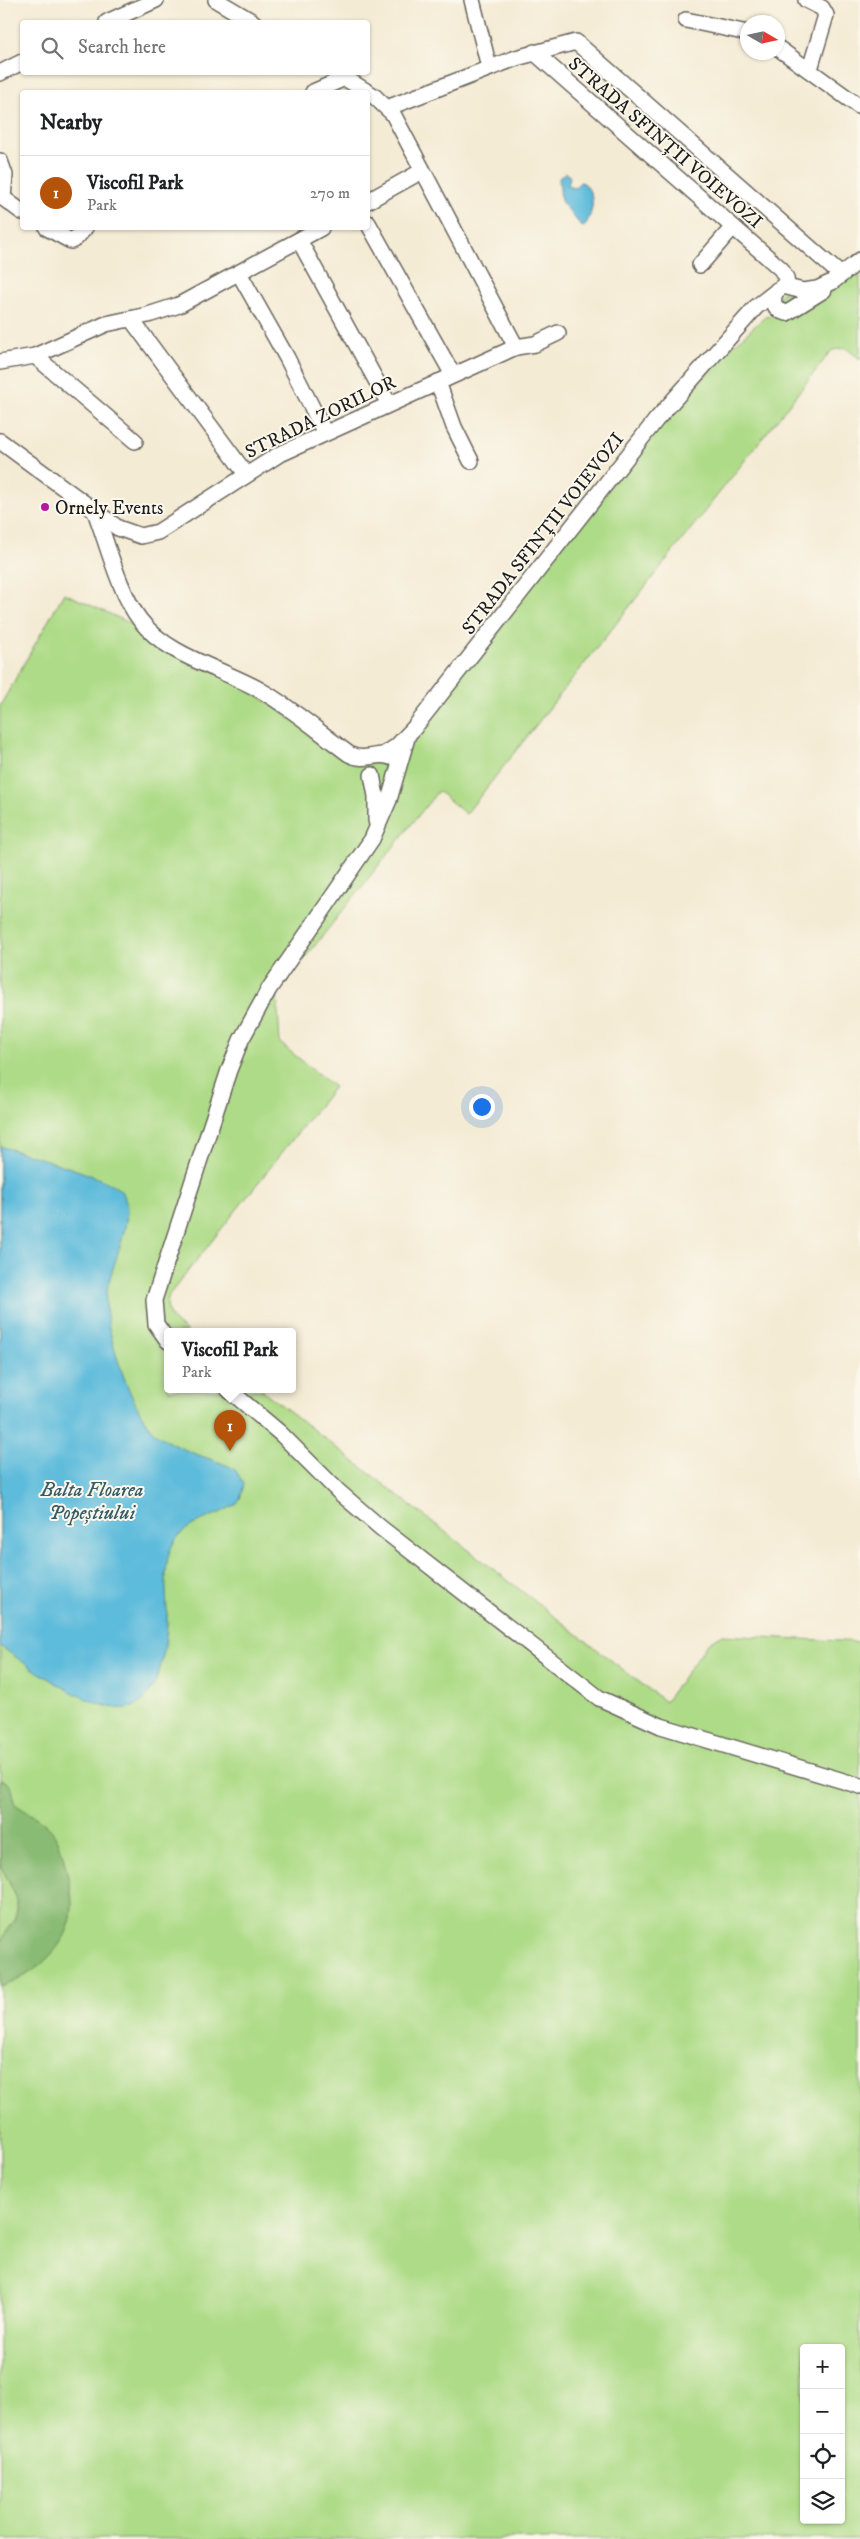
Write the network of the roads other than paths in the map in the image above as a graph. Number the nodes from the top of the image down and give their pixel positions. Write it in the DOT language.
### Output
graph roads {
  1 [pos="156,0"];
  2 [pos="216,0"];
  3 [pos="472,0"];
  4 [pos="806,0"];
  5 [pos="111,20"];
  6 [pos="250,20"];
  7 [pos="686,20"];
  8 [pos="740,31"];
  9 [pos="534,52"];
  10 [pos="785,53"];
  11 [pos="20,63"];
  12 [pos="489,67"];
  13 [pos="810,69"];
  14 [pos="0,73"];
  15 [pos="340,75"];
  16 [pos="316,90"];
  17 [pos="362,90"];
  18 [pos="370,96"];
  19 [pos="860,107"];
  20 [pos="388,108"];
  21 [pos="0,161"];
  22 [pos="422,171"];
  23 [pos="370,200"];
  24 [pos="20,211"];
  25 [pos="733,227"];
  26 [pos="370,228"];
  27 [pos="50,230"];
  28 [pos="318,230"];
  29 [pos="80,233"];
  30 [pos="300,240"];
  31 [pos="860,260"];
  32 [pos="700,265"];
  33 [pos="240,273"];
  34 [pos="839,277"];
  35 [pos="786,288"];
  36 [pos="797,308"];
  37 [pos="779,311"];
  38 [pos="131,319"];
  39 [pos="558,333"];
  40 [pos="732,333"];
  41 [pos="516,347"];
  42 [pos="35,356"];
  43 [pos="0,362"];
  44 [pos="453,375"];
  45 [pos="438,382"];
  46 [pos="388,404"];
  47 [pos="325,433"];
  48 [pos="0,441"];
  49 [pos="135,441"];
  50 [pos="470,462"];
  51 [pos="246,474"];
  52 [pos="95,512"];
  53 [pos="408,734"];
  54 [pos="349,754"];
  55 [pos="380,756"];
  56 [pos="396,769"];
  57 [pos="371,773"];
  58 [pos="376,830"];
  59 [pos="164,1335"];
  60 [pos="233,1393"];
  61 [pos="860,1786"];
  1 -- 5 [label="street"];
  2 -- 6 [label="street"];
  3 -- 12 [label="street"];
  4 -- 13 [label="street"];
  7 -- 8 [label="street"];
  9 -- 12 [label="street, STRADA SFINȚII VOIEVOZI"];
  9 -- 25 [label="street, STRADA SFINȚII VOIEVOZI"];
  9 -- 34 [label="street, STRADA SFINȚII VOIEVOZI"];
  10 -- 13 [label="street"];
  11 -- 14 [label="street"];
  12 -- 20 [label="street"];
  13 -- 19 [label="street"];
  15 -- 16 [label="street"];
  15 -- 17 [label="street"];
  18 -- 20 [label="street"];
  20 -- 22 [label="street"];
  21 -- 24 [label="street"];
  22 -- 23 [label="street"];
  22 -- 41 [label="street"];
  25 -- 32 [label="street"];
  25 -- 35 [label="street, STRADA SFINȚII VOIEVOZI"];
  26 -- 44 [label="street"];
  27 -- 29 [label="street"];
  28 -- 30 [label="street"];
  30 -- 33 [label="street"];
  30 -- 46 [label="street"];
  31 -- 34 [label="street"];
  33 -- 38 [label="street"];
  33 -- 47 [label="street"];
  34 -- 35 [label="street"];
  34 -- 36 [label="street"];
  35 -- 36 [label="street"];
  35 -- 37 [label="street"];
  35 -- 40 [label="street, STRADA SFINȚII VOIEVOZI"];
  36 -- 37 [label="street"];
  37 -- 40 [label="street, STRADA SFINȚII VOIEVOZI"];
  38 -- 42 [label="street"];
  38 -- 51 [label="street"];
  39 -- 41 [label="street, STRADA ZORILOR"];
  40 -- 53 [label="street, STRADA SFINȚII VOIEVOZI"];
  41 -- 44 [label="street, STRADA ZORILOR"];
  42 -- 43 [label="street"];
  42 -- 49 [label="street"];
  44 -- 45 [label="street, STRADA ZORILOR"];
  45 -- 46 [label="street, STRADA ZORILOR"];
  45 -- 50 [label="street"];
  46 -- 47 [label="street, STRADA ZORILOR"];
  47 -- 51 [label="street, STRADA ZORILOR"];
  48 -- 52 [label="street, STRADA ZORILOR"];
  51 -- 52 [label="street, STRADA ZORILOR"];
  52 -- 54 [label="street"];
  53 -- 55 [label="street, STRADA SFINȚII VOIEVOZI"];
  53 -- 56 [label="street"];
  54 -- 55 [label="street"];
  54 -- 57 [label="street"];
  55 -- 56 [label="street"];
  55 -- 57 [label="street"];
  56 -- 57 [label="street"];
  56 -- 58 [label="street"];
  57 -- 58 [label="street"];
  58 -- 59 [label="street"];
  60 -- 61 [label="street"];
}
